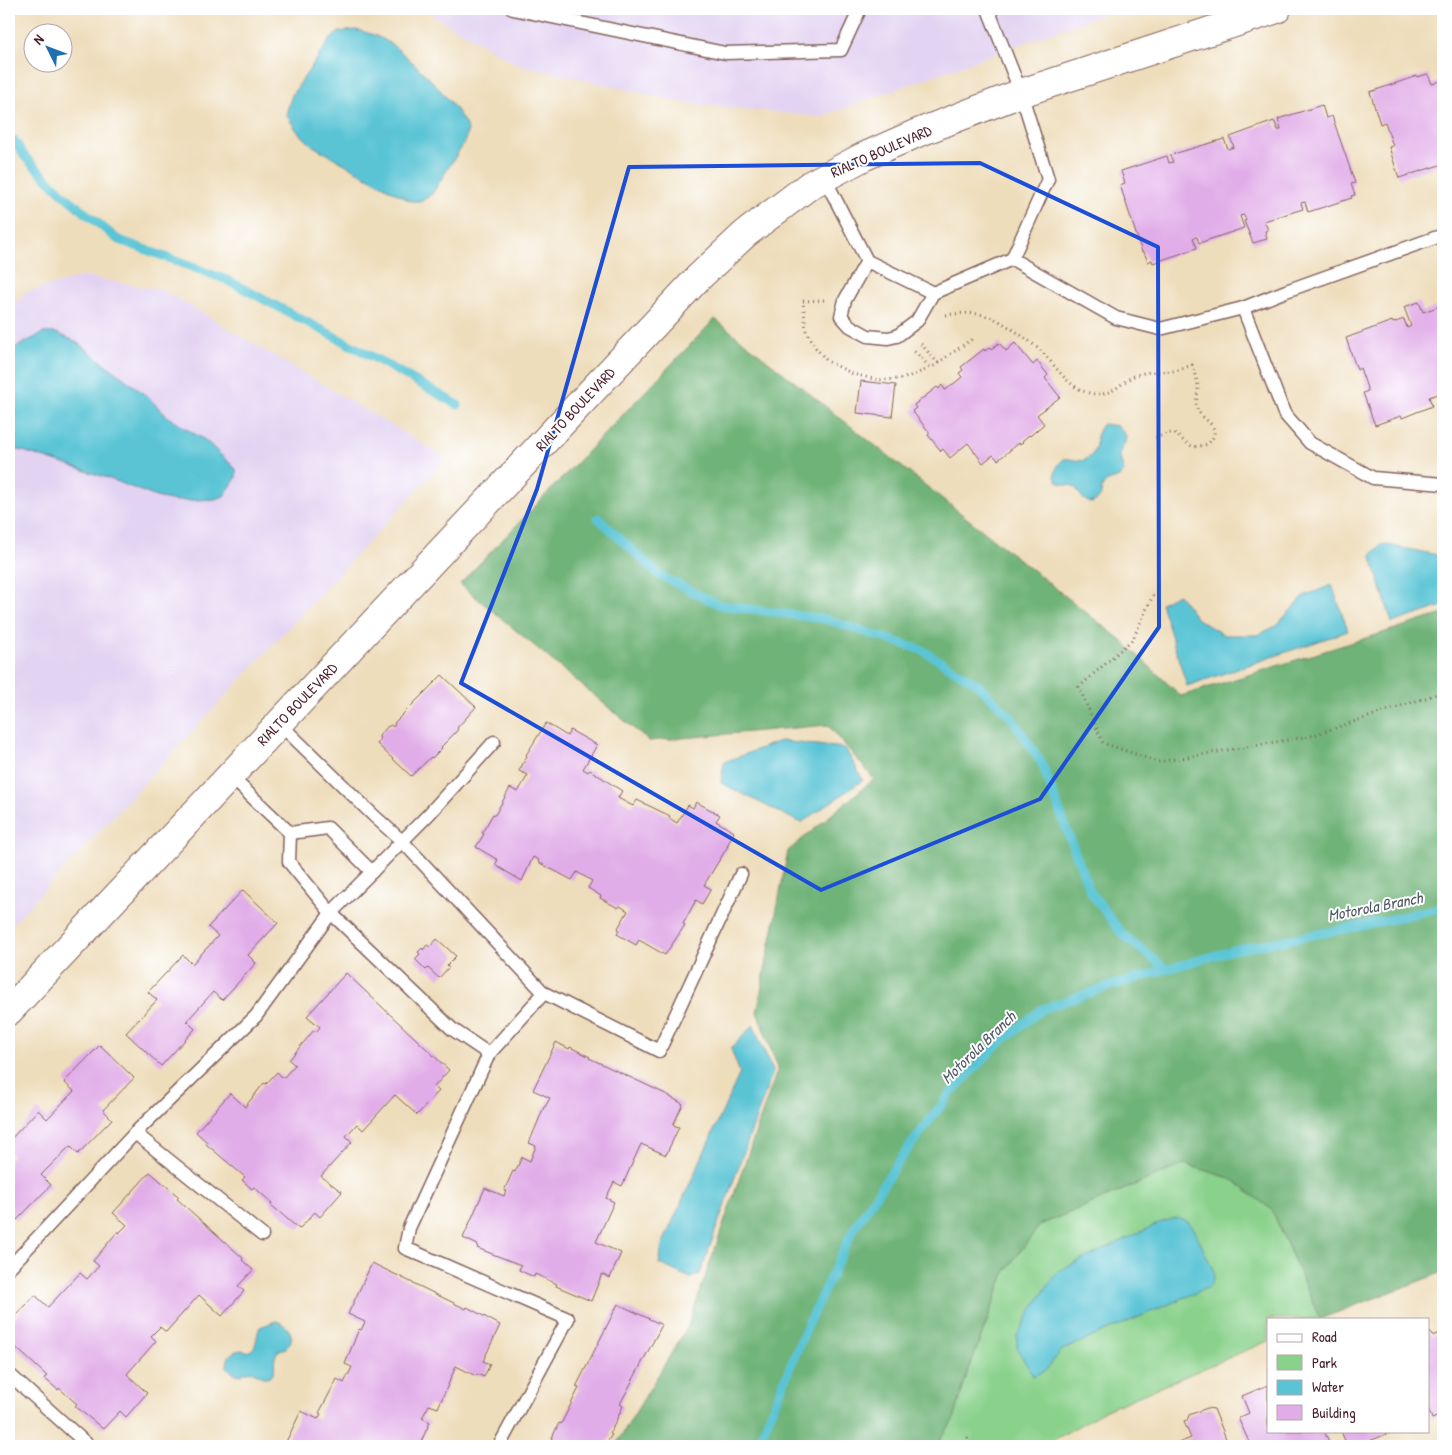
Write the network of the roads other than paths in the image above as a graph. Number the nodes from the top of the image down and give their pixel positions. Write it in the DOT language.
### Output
graph roads {
  1 [pos="513,9"];
  2 [pos="860,9"];
  3 [pos="988,9"];
  4 [pos="1277,9"];
  5 [pos="1021,94"];
  6 [pos="824,177"];
  7 [pos="1443,235"];
  8 [pos="1012,259"];
  9 [pos="867,261"];
  10 [pos="933,293"];
  11 [pos="1244,308"];
  12 [pos="1443,484"];
  13 [pos="279,723"];
  14 [pos="494,742"];
  15 [pos="229,776"];
  16 [pos="290,833"];
  17 [pos="402,841"];
  18 [pos="372,872"];
  19 [pos="741,874"];
  20 [pos="331,913"];
  21 [pos="544,993"];
  22 [pos="9,1011"];
  23 [pos="489,1054"];
  24 [pos="135,1133"];
  25 [pos="262,1235"];
  26 [pos="9,1268"];
  27 [pos="9,1374"];
  28 [pos="89,1446"];
  29 [pos="499,1446"];
  1 -- 2 [label="lane"];
  3 -- 5 [label="lane"];
  4 -- 5 [label="street, RIALTO BOULEVARD"];
  5 -- 6 [label="street, RIALTO BOULEVARD"];
  5 -- 8 [label="lane"];
  6 -- 9 [label="lane"];
  6 -- 13 [label="street, RIALTO BOULEVARD"];
  7 -- 11 [label="lane"];
  8 -- 10 [label="lane"];
  8 -- 11 [label="lane"];
  9 -- 10 [label="lane"];
  9 -- 10 [label="lane"];
  11 -- 12 [label="lane"];
  13 -- 15 [label="street, RIALTO BOULEVARD"];
  13 -- 17 [label="lane"];
  14 -- 17 [label="lane"];
  15 -- 16 [label="lane"];
  15 -- 22 [label="street, RIALTO BOULEVARD"];
  16 -- 18 [label="lane"];
  16 -- 20 [label="lane"];
  17 -- 18 [label="lane"];
  17 -- 21 [label="lane"];
  18 -- 20 [label="lane"];
  19 -- 21 [label="lane"];
  20 -- 23 [label="lane"];
  20 -- 24 [label="lane"];
  21 -- 23 [label="lane"];
  23 -- 29 [label="lane"];
  24 -- 25 [label="lane"];
  24 -- 26 [label="lane"];
  27 -- 28 [label="lane"];
}
